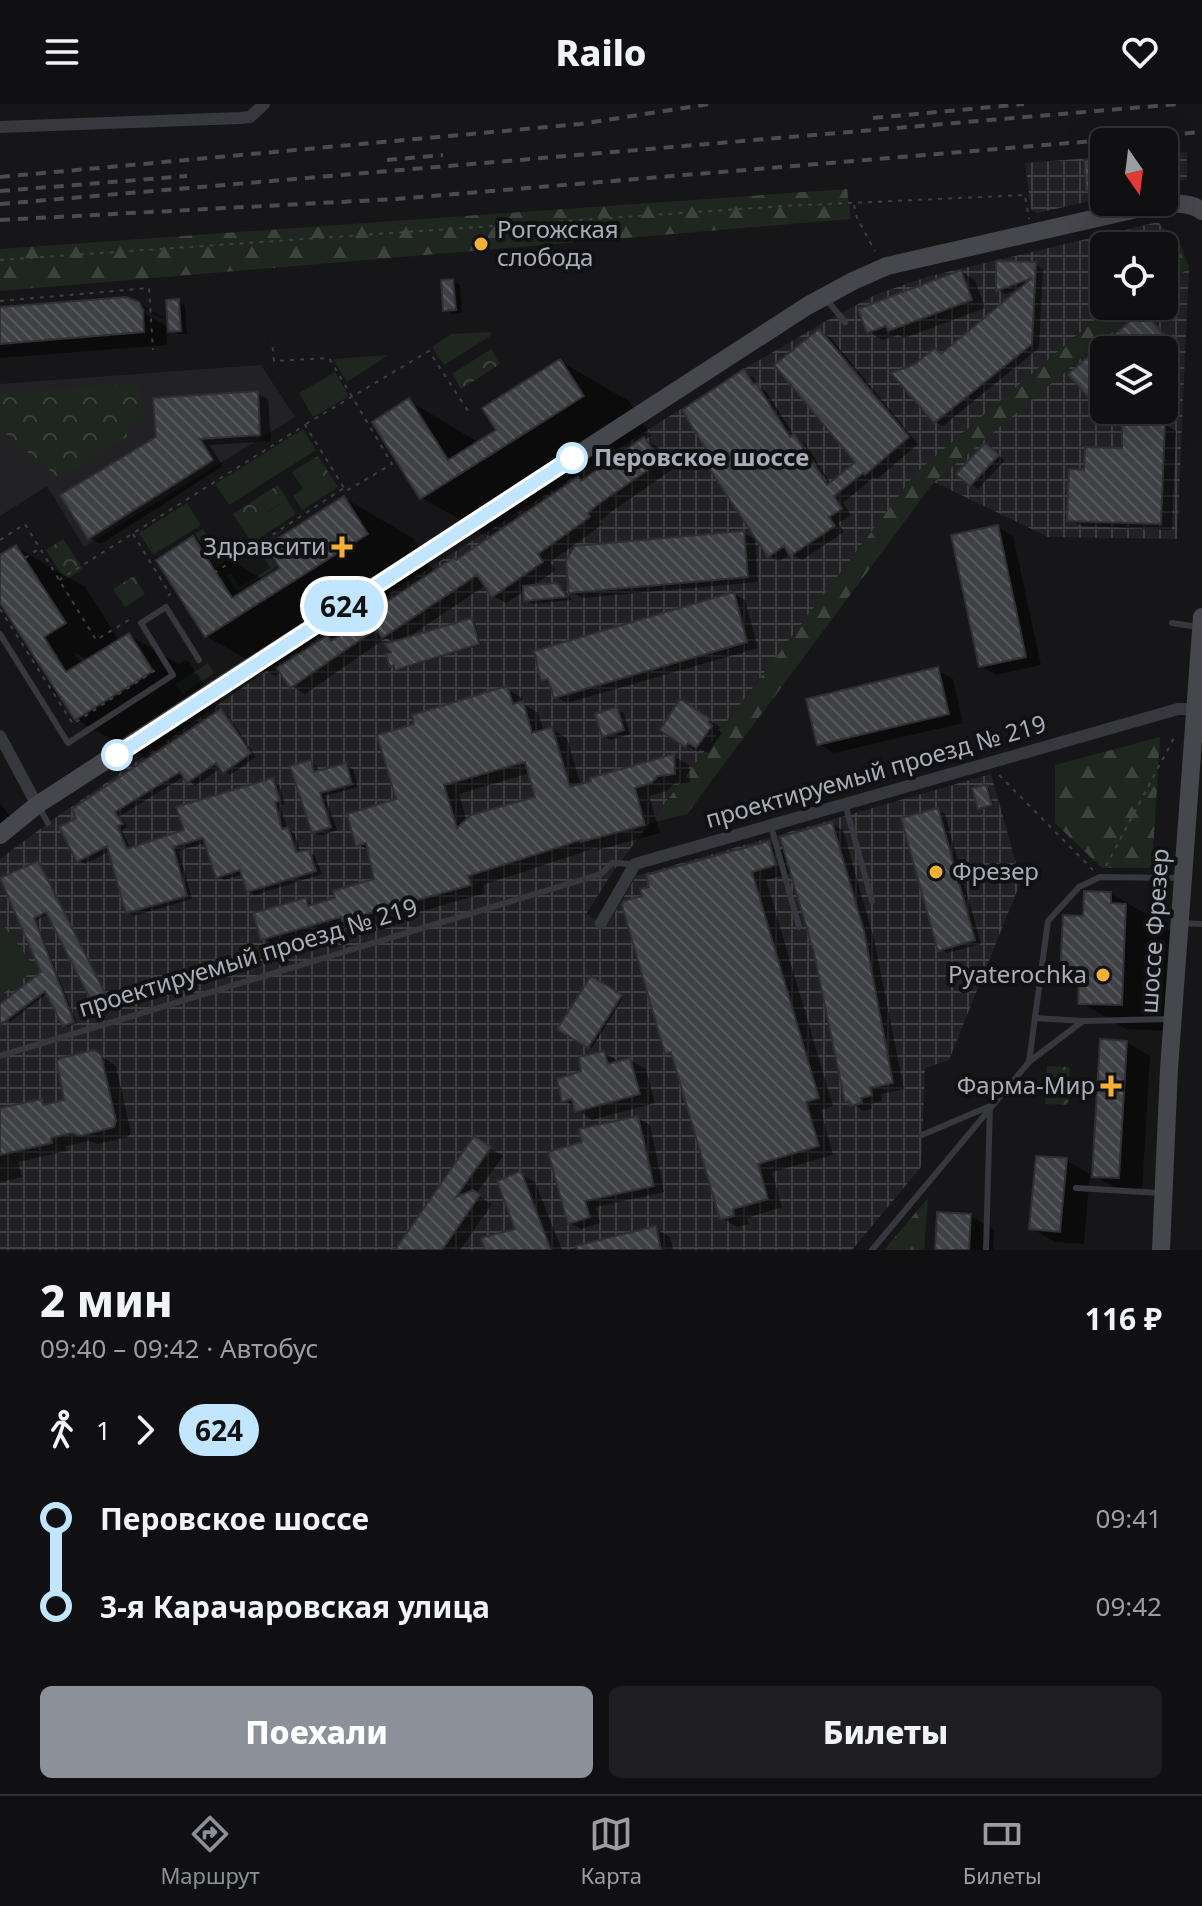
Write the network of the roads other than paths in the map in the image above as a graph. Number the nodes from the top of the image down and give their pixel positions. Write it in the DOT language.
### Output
graph roads {
  1 [pos="264,104"];
  2 [pos="0,127"];
  3 [pos="1202,211"];
  4 [pos="823,297"];
  5 [pos="845,322"];
  6 [pos="1202,617"];
  7 [pos="1172,623"];
  8 [pos="1201,627"];
  9 [pos="0,634"];
  10 [pos="199,660"];
  11 [pos="1200,675"];
  12 [pos="1196,709"];
  13 [pos="1198,730"];
  14 [pos="0,736"];
  15 [pos="845,804"];
  16 [pos="37,805"];
  17 [pos="48,823"];
  18 [pos="771,826"];
  19 [pos="0,835"];
  20 [pos="635,864"];
  21 [pos="1183,878"];
  22 [pos="872,901"];
  23 [pos="601,923"];
  24 [pos="1180,923"];
  25 [pos="1202,924"];
  26 [pos="799,927"];
  27 [pos="1035,1018"];
  28 [pos="1173,1019"];
  29 [pos="1083,1021"];
  30 [pos="0,1056"];
  31 [pos="1029,1062"];
  32 [pos="990,1106"];
  33 [pos="922,1135"];
  34 [pos="1076,1188"];
  35 [pos="1163,1193"];
  36 [pos="872,1250"];
  37 [pos="986,1250"];
  38 [pos="1161,1250"];
  1 -- 2 [label="street"];
  3 -- 4 [label="street"];
  4 -- 5 [label="lane"];
  4 -- 16 [label="street"];
  6 -- 8 [label="street, шоссе Фрезер"];
  7 -- 8 [label="lane"];
  8 -- 11 [label="street, шоссе Фрезер"];
  9 -- 10 [label="lane"];
  11 -- 12 [label="street, шоссе Фрезер"];
  12 -- 13 [label="street, шоссе Фрезер"];
  12 -- 15 [label="street, проектируемый проезд № 219"];
  13 -- 21 [label="street, шоссе Фрезер"];
  14 -- 16 [label="street"];
  15 -- 18 [label="street, проектируемый проезд № 219"];
  15 -- 22 [label="lane"];
  16 -- 17 [label="lane"];
  16 -- 19 [label="street"];
  18 -- 20 [label="street, проектируемый проезд № 219"];
  18 -- 26 [label="lane"];
  20 -- 23 [label="street"];
  20 -- 30 [label="lane, проектируемый проезд № 219"];
  21 -- 24 [label="street, шоссе Фрезер"];
  21 -- 27 [label="lane"];
  24 -- 25 [label="lane"];
  24 -- 28 [label="street, шоссе Фрезер"];
  27 -- 29 [label="lane"];
  27 -- 31 [label="lane"];
  28 -- 29 [label="lane"];
  28 -- 35 [label="street, шоссе Фрезер"];
  29 -- 31 [label="lane"];
  31 -- 32 [label="lane"];
  32 -- 33 [label="lane"];
  32 -- 36 [label="lane"];
  32 -- 37 [label="lane"];
  34 -- 35 [label="lane"];
  35 -- 38 [label="street, шоссе Фрезер"];
}
